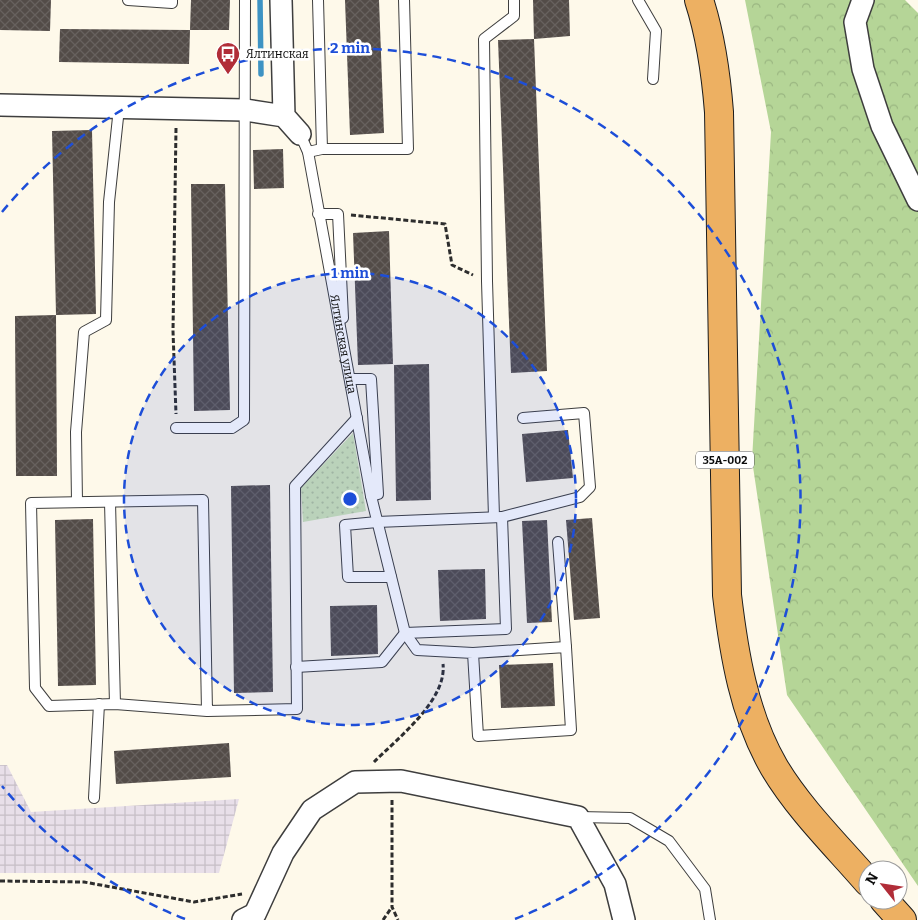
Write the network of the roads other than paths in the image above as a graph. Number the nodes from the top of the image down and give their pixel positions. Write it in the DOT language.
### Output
graph roads {
  1 [pos="128,0"];
  2 [pos="172,0"];
  3 [pos="245,0"];
  4 [pos="281,0"];
  5 [pos="318,0"];
  6 [pos="404,0"];
  7 [pos="514,0"];
  8 [pos="638,0"];
  9 [pos="699,0"];
  10 [pos="863,0"];
  11 [pos="653,79"];
  12 [pos="0,105"];
  13 [pos="119,108"];
  14 [pos="245,110"];
  15 [pos="284,116"];
  16 [pos="304,143"];
  17 [pos="322,149"];
  18 [pos="918,200"];
  19 [pos="318,214"];
  20 [pos="345,356"];
  21 [pos="350,379"];
  22 [pos="357,418"];
  23 [pos="523,418"];
  24 [pos="176,428"];
  25 [pos="371,496"];
  26 [pos="77,502"];
  27 [pos="110,502"];
  28 [pos="498,517"];
  29 [pos="377,522"];
  30 [pos="558,542"];
  31 [pos="391,577"];
  32 [pos="405,633"];
  33 [pos="566,648"];
  34 [pos="473,654"];
  35 [pos="296,668"];
  36 [pos="98,704"];
  37 [pos="115,704"];
  38 [pos="207,711"];
  39 [pos="94,798"];
  40 [pos="578,817"];
  41 [pos="858,871"];
  42 [pos="893,910"];
  43 [pos="251,918"];
  44 [pos="624,920"];
  45 [pos="710,920"];
  46 [pos="902,920"];
  1 -- 2 [label="lane"];
  3 -- 14 [label="lane"];
  4 -- 15 [label="street"];
  5 -- 17 [label="lane"];
  6 -- 17 [label="lane"];
  7 -- 28 [label="lane"];
  8 -- 11 [label="lane"];
  9 -- 41 [label="highway, 35А-002"];
  10 -- 18 [label="street"];
  12 -- 13 [label="street"];
  13 -- 14 [label="street"];
  13 -- 26 [label="lane"];
  14 -- 15 [label="street"];
  14 -- 24 [label="lane"];
  15 -- 16 [label="street"];
  16 -- 17 [label="lane"];
  16 -- 19 [label="lane, Ялтинская улица"];
  19 -- 20 [label="lane, Ялтинская улица"];
  19 -- 20 [label="lane"];
  20 -- 21 [label="lane, Ялтинская улица"];
  21 -- 22 [label="lane, Ялтинская улица"];
  21 -- 25 [label="lane"];
  22 -- 25 [label="lane, Ялтинская улица"];
  22 -- 35 [label="lane"];
  23 -- 28 [label="lane"];
  25 -- 29 [label="lane, Ялтинская улица"];
  26 -- 27 [label="lane"];
  26 -- 36 [label="lane"];
  27 -- 37 [label="lane"];
  27 -- 38 [label="lane"];
  28 -- 29 [label="lane"];
  28 -- 32 [label="lane"];
  29 -- 31 [label="lane, Ялтинская улица"];
  29 -- 31 [label="lane"];
  30 -- 33 [label="lane"];
  31 -- 32 [label="lane, Ялтинская улица"];
  32 -- 34 [label="lane"];
  32 -- 35 [label="lane"];
  33 -- 34 [label="lane"];
  33 -- 34 [label="lane"];
  35 -- 38 [label="lane"];
  36 -- 37 [label="lane"];
  36 -- 39 [label="lane"];
  37 -- 38 [label="lane"];
  40 -- 43 [label="street"];
  40 -- 44 [label="street"];
  40 -- 45 [label="lane"];
  42 -- 46 [label="highway"];
}
